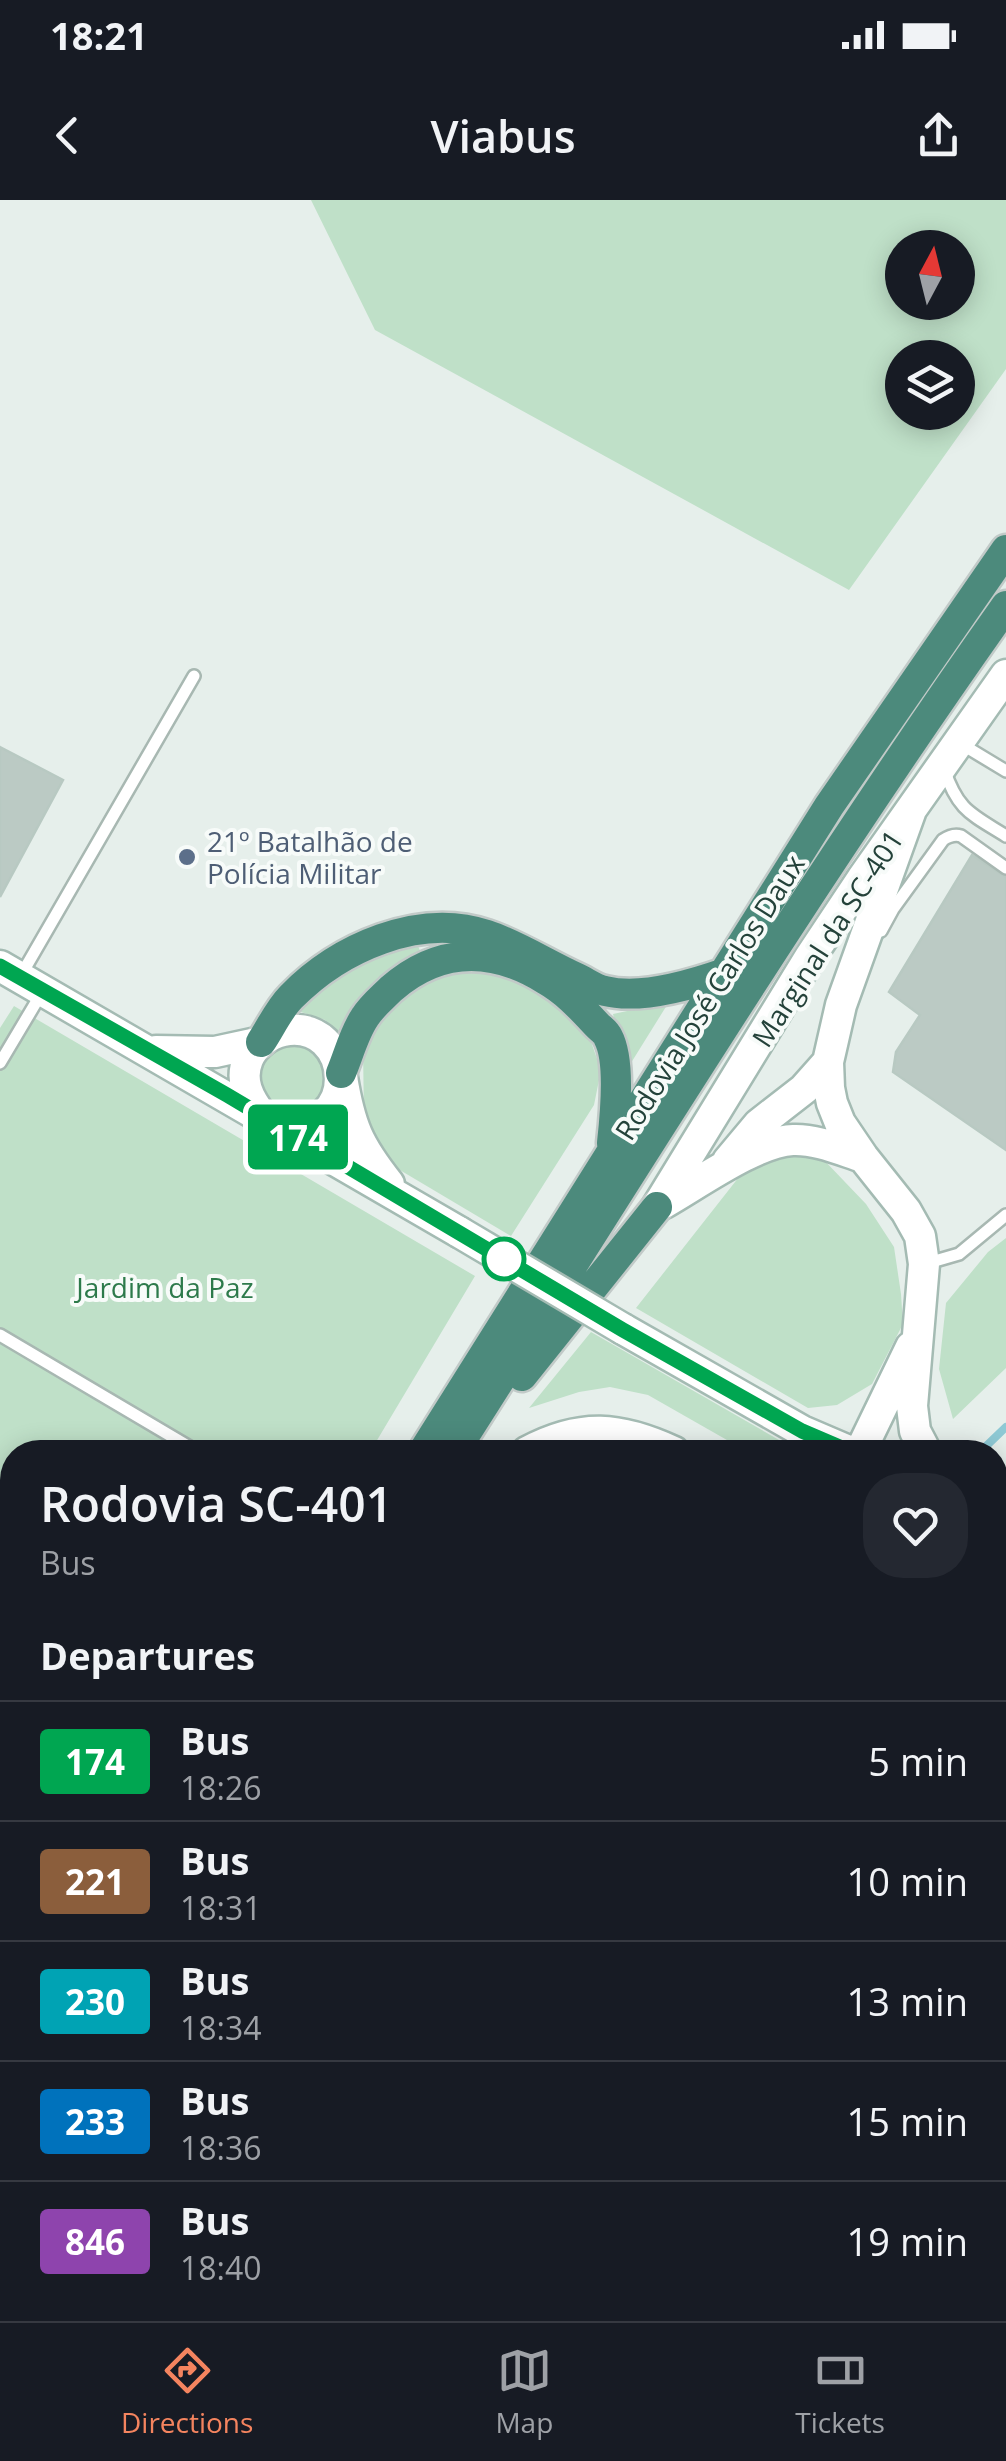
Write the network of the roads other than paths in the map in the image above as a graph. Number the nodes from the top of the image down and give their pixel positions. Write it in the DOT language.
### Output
graph roads {
  1 [pos="1006,550"];
  2 [pos="1006,606"];
  3 [pos="194,676"];
  4 [pos="1006,676"];
  5 [pos="951,754"];
  6 [pos="1006,771"];
  7 [pos="911,810"];
  8 [pos="1006,836"];
  9 [pos="1006,868"];
  10 [pos="725,974"];
  11 [pos="21,978"];
  12 [pos="840,1004"];
  13 [pos="261,1042"];
  14 [pos="149,1050"];
  15 [pos="828,1062"];
  16 [pos="0,1063"];
  17 [pos="341,1073"];
  18 [pos="269,1120"];
  19 [pos="612,1151"];
  20 [pos="863,1157"];
  21 [pos="721,1170"];
  22 [pos="401,1198"];
  23 [pos="658,1206"];
  24 [pos="1006,1215"];
  25 [pos="924,1264"];
  26 [pos="919,1330"];
  27 [pos="0,1335"];
  28 [pos="879,1410"];
  29 [pos="178,1440"];
  30 [pos="430,1440"];
  31 [pos="465,1440"];
  32 [pos="467,1440"];
  33 [pos="554,1440"];
  34 [pos="642,1440"];
  35 [pos="818,1440"];
  36 [pos="834,1440"];
  37 [pos="865,1440"];
  38 [pos="920,1440"];
  1 -- 10 [label="highway, Rodovia José Carlos Daux"];
  2 -- 31 [label="highway, Rodovia José Carlos Daux"];
  3 -- 11 [label="lane"];
  4 -- 5 [label="main road, Marginal da SC-401"];
  5 -- 6 [label="lane"];
  5 -- 7 [label="main road, Marginal da SC-401"];
  5 -- 8 [label="lane"];
  7 -- 12 [label="main road"];
  7 -- 23 [label="main road, Marginal da SC-401"];
  9 -- 12 [label="lane"];
  10 -- 13 [label="highway"];
  10 -- 19 [label="highway, Rodovia José Carlos Daux"];
  11 -- 14 [label="main road"];
  11 -- 16 [label="lane"];
  12 -- 15 [label="main road"];
  13 -- 14 [label="main road"];
  13 -- 17 [label="main road"];
  13 -- 18 [label="main road"];
  14 -- 18 [label="main road"];
  15 -- 20 [label="main road"];
  15 -- 21 [label="main road"];
  17 -- 18 [label="main road"];
  17 -- 19 [label="highway"];
  17 -- 22 [label="main road"];
  18 -- 22 [label="main road"];
  19 -- 30 [label="highway, Rodovia José Carlos Daux"];
  20 -- 21 [label="main road"];
  20 -- 25 [label="main road"];
  21 -- 23 [label="main road"];
  22 -- 35 [label="main road, bridge"];
  23 -- 32 [label="highway"];
  24 -- 25 [label="lane"];
  25 -- 26 [label="main road"];
  26 -- 28 [label="main road"];
  26 -- 38 [label="main road"];
  27 -- 29 [label="lane"];
  28 -- 36 [label="main road"];
  28 -- 37 [label="main road"];
  33 -- 34 [label="main road"];
}
